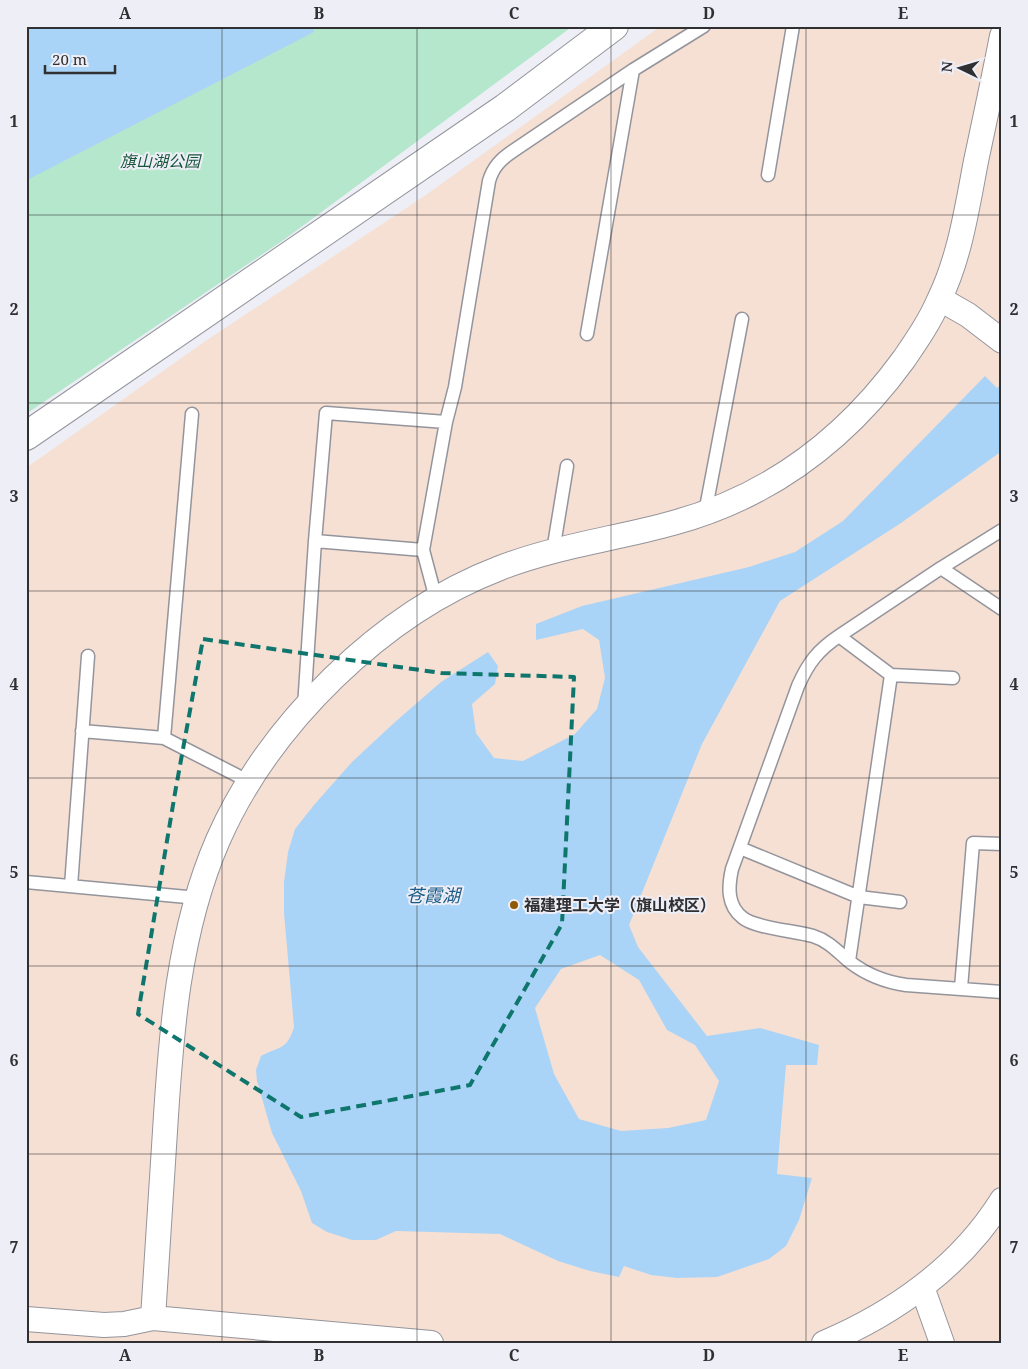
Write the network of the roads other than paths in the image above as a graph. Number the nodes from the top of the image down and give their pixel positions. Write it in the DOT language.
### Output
graph roads {
  1 [pos="614,26"];
  2 [pos="704,26"];
  3 [pos="793,26"];
  4 [pos="1002,36"];
  5 [pos="999,64"];
  6 [pos="633,70"];
  7 [pos="768,175"];
  8 [pos="940,298"];
  9 [pos="742,319"];
  10 [pos="588,334"];
  11 [pos="1002,341"];
  12 [pos="192,414"];
  13 [pos="446,422"];
  14 [pos="26,436"];
  15 [pos="567,466"];
  16 [pos="705,513"];
  17 [pos="1002,530"];
  18 [pos="315,542"];
  19 [pos="423,550"];
  20 [pos="553,551"];
  21 [pos="941,568"];
  22 [pos="436,599"];
  23 [pos="1002,608"];
  24 [pos="839,636"];
  25 [pos="88,656"];
  26 [pos="891,675"];
  27 [pos="953,678"];
  28 [pos="304,710"];
  29 [pos="82,731"];
  30 [pos="164,738"];
  31 [pos="248,781"];
  32 [pos="1002,844"];
  33 [pos="740,848"];
  34 [pos="26,882"];
  35 [pos="71,886"];
  36 [pos="859,897"];
  37 [pos="198,898"];
  38 [pos="900,902"];
  39 [pos="849,961"];
  40 [pos="961,988"];
  41 [pos="1002,992"];
  42 [pos="1002,1200"];
  43 [pos="922,1287"];
  44 [pos="153,1318"];
  45 [pos="26,1319"];
  46 [pos="422,1342"];
  47 [pos="824,1343"];
  48 [pos="942,1343"];
  1 -- 14 [label="street"];
  2 -- 6 [label="lane"];
  3 -- 7 [label="lane"];
  4 -- 5 [label="street"];
  5 -- 8 [label="street"];
  6 -- 10 [label="lane"];
  6 -- 13 [label="lane"];
  8 -- 11 [label="street"];
  8 -- 16 [label="street"];
  9 -- 16 [label="lane"];
  12 -- 30 [label="lane"];
  13 -- 18 [label="lane"];
  13 -- 19 [label="lane"];
  15 -- 20 [label="lane"];
  16 -- 20 [label="street"];
  17 -- 21 [label="lane"];
  18 -- 19 [label="lane"];
  18 -- 28 [label="lane"];
  19 -- 22 [label="lane"];
  20 -- 22 [label="street"];
  21 -- 23 [label="lane"];
  21 -- 24 [label="lane"];
  22 -- 28 [label="street"];
  24 -- 26 [label="lane"];
  24 -- 33 [label="lane"];
  25 -- 29 [label="lane"];
  26 -- 27 [label="lane"];
  26 -- 36 [label="lane"];
  28 -- 31 [label="street"];
  29 -- 30 [label="lane"];
  29 -- 35 [label="lane"];
  30 -- 31 [label="lane"];
  31 -- 37 [label="street"];
  32 -- 40 [label="lane"];
  33 -- 36 [label="lane"];
  33 -- 39 [label="lane"];
  34 -- 35 [label="lane"];
  35 -- 37 [label="lane"];
  36 -- 38 [label="lane"];
  36 -- 39 [label="lane"];
  37 -- 44 [label="street"];
  39 -- 40 [label="lane"];
  40 -- 41 [label="lane"];
  42 -- 43 [label="street"];
  43 -- 47 [label="street"];
  43 -- 48 [label="street"];
  44 -- 45 [label="street"];
  44 -- 46 [label="street"];
}
